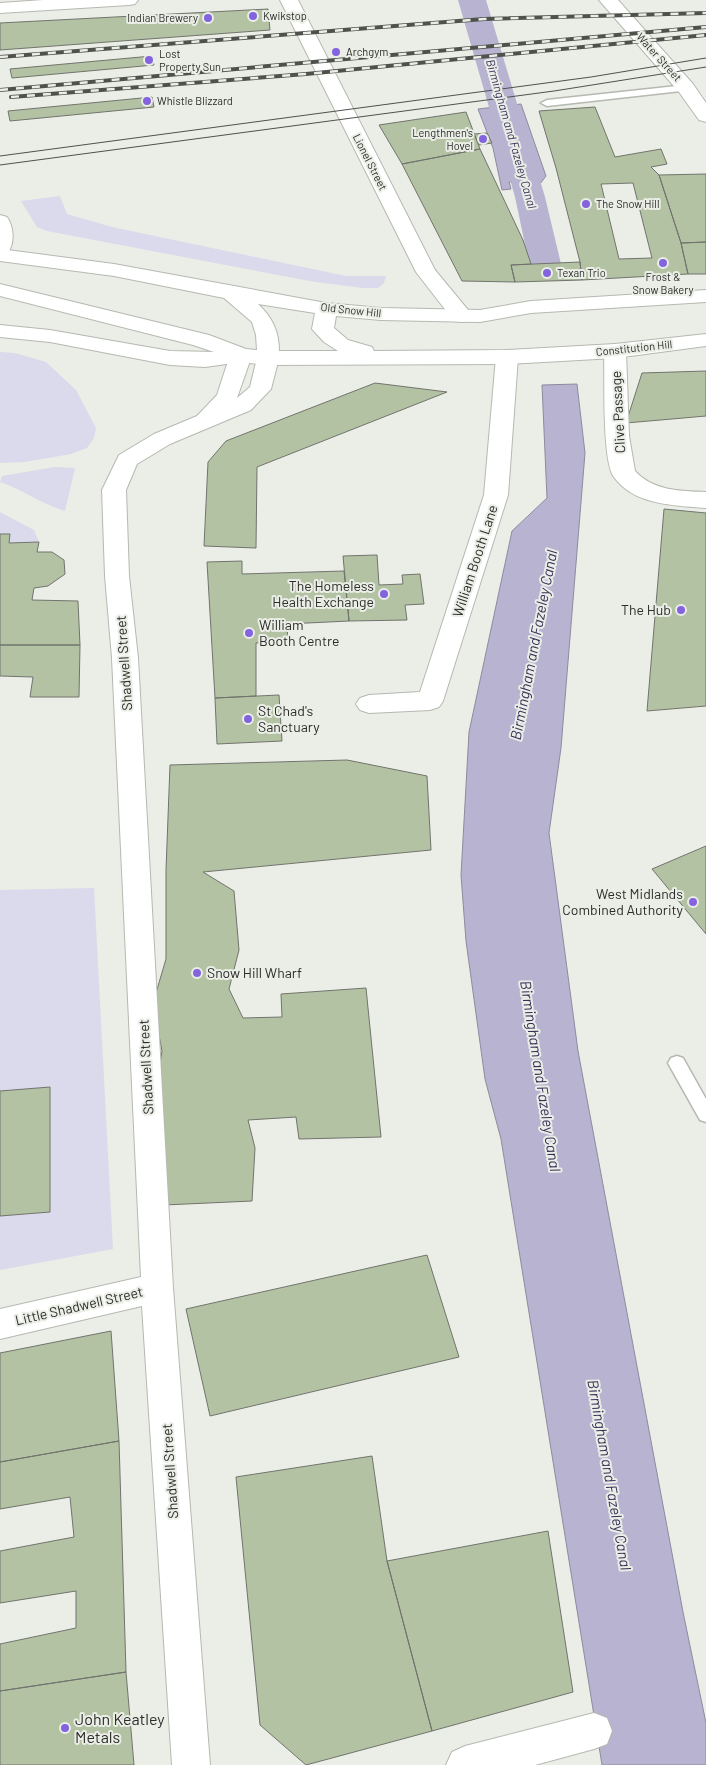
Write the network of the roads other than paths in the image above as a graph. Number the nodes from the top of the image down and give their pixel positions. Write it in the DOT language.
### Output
graph roads {
  1 [pos="128,0"];
  2 [pos="289,0"];
  3 [pos="608,0"];
  4 [pos="0,8"];
  5 [pos="686,88"];
  6 [pos="546,104"];
  7 [pos="706,116"];
  8 [pos="0,221"];
  9 [pos="0,250"];
  10 [pos="0,255"];
  11 [pos="0,290"];
  12 [pos="231,293"];
  13 [pos="706,296"];
  14 [pos="579,305"];
  15 [pos="326,309"];
  16 [pos="706,312"];
  17 [pos="462,316"];
  18 [pos="0,331"];
  19 [pos="706,340"];
  20 [pos="614,351"];
  21 [pos="241,355"];
  22 [pos="388,357"];
  23 [pos="507,357"];
  24 [pos="268,358"];
  25 [pos="206,420"];
  26 [pos="706,500"];
  27 [pos="369,704"];
  28 [pos="678,1063"];
  29 [pos="706,1115"];
  30 [pos="157,1288"];
  31 [pos="0,1324"];
  32 [pos="594,1731"];
  33 [pos="191,1765"];
  34 [pos="465,1765"];
  1 -- 4 [label="main road"];
  2 -- 17 [label="main road, Lionel Street"];
  3 -- 5 [label="main road, Water Street"];
  5 -- 6 [label="lane"];
  5 -- 7 [label="main road, Water Street"];
  8 -- 9 [label="main road"];
  10 -- 12 [label="main road, Old Snow Hill"];
  11 -- 21 [label="main road"];
  12 -- 15 [label="main road, Old Snow Hill"];
  12 -- 24 [label="main road, Shadwell Street"];
  13 -- 14 [label="main road, Old Snow Hill"];
  14 -- 16 [label="main road"];
  14 -- 17 [label="main road, Old Snow Hill"];
  15 -- 17 [label="main road, Old Snow Hill"];
  15 -- 22 [label="main road"];
  18 -- 21 [label="main road"];
  19 -- 20 [label="main road, Constitution Hill"];
  20 -- 23 [label="main road, Constitution Hill"];
  20 -- 26 [label="main road, Clive Passage"];
  21 -- 24 [label="main road"];
  21 -- 25 [label="main road, Shadwell Street"];
  22 -- 23 [label="main road"];
  22 -- 24 [label="main road"];
  23 -- 27 [label="main road, William Booth Lane"];
  24 -- 25 [label="main road, Shadwell Street"];
  25 -- 30 [label="main road, Shadwell Street"];
  28 -- 29 [label="lane"];
  30 -- 31 [label="main road, Little Shadwell Street"];
  30 -- 33 [label="main road, Shadwell Street"];
  32 -- 34 [label="main road"];
}
